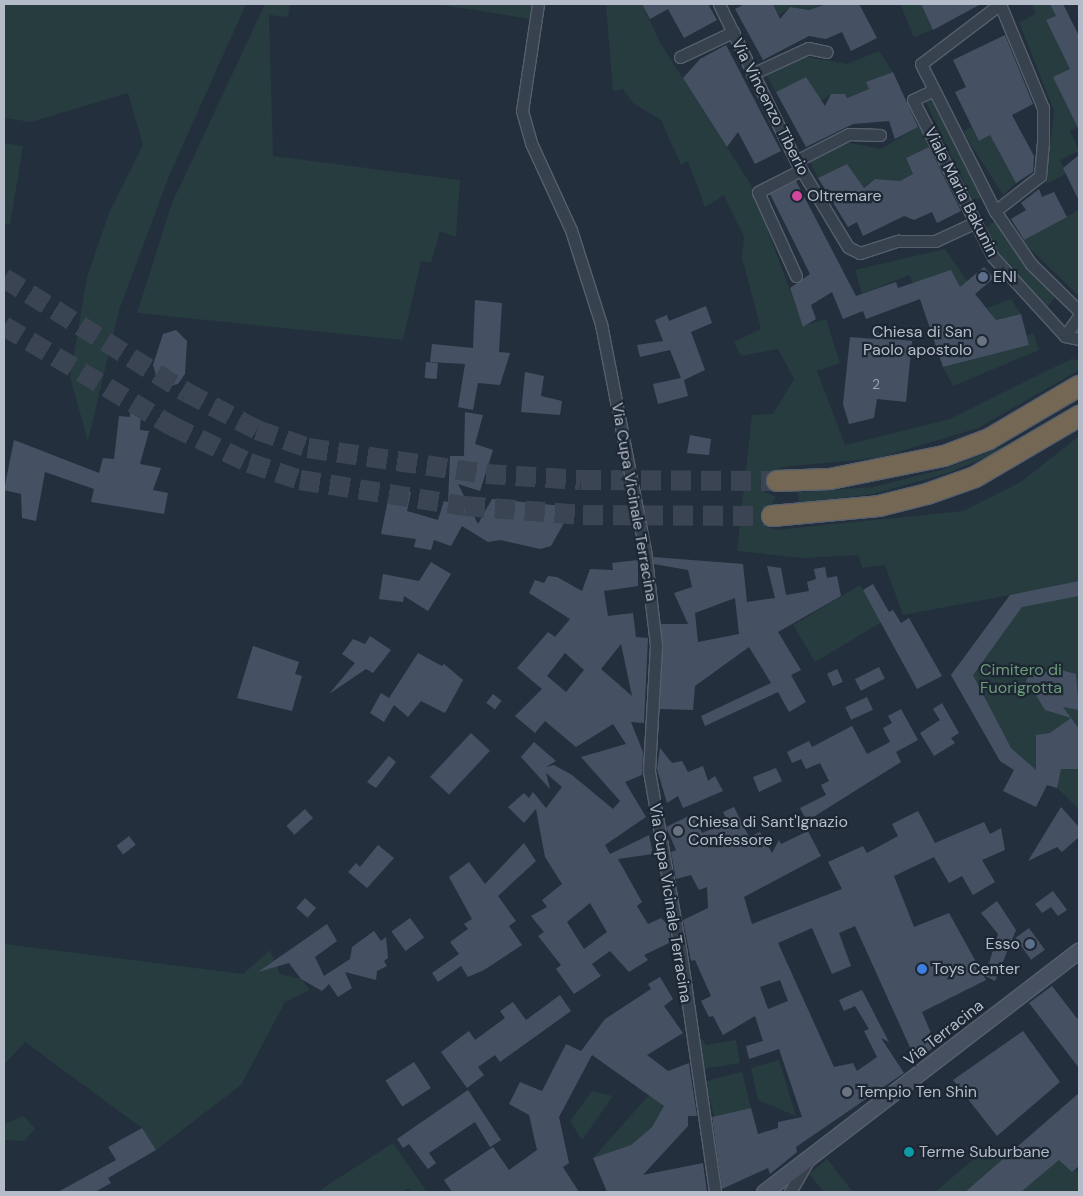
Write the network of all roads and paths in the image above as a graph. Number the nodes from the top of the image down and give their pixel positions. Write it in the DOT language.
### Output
graph roads {
  1 [pos="538,4"];
  2 [pos="719,4"];
  3 [pos="1000,4"];
  4 [pos="733,32"];
  5 [pos="827,52"];
  6 [pos="680,58"];
  7 [pos="752,74"];
  8 [pos="934,90"];
  9 [pos="880,135"];
  10 [pos="798,166"];
  11 [pos="981,183"];
  12 [pos="961,194"];
  13 [pos="995,211"];
  14 [pos="974,223"];
  15 [pos="796,276"];
  16 [pos="1079,311"];
  17 [pos="1079,316"];
  18 [pos="1066,336"];
  19 [pos="1079,339"];
  20 [pos="1079,386"];
  21 [pos="1079,416"];
  22 [pos="777,481"];
  23 [pos="772,516"];
  24 [pos="1077,953"];
  25 [pos="810,1158"];
  26 [pos="715,1192"];
  27 [pos="764,1192"];
  28 [pos="790,1192"];
  1 -- 26 [label="street, Via Cupa Vicinale Terracina"];
  2 -- 4 [label="street, Via Vincenzo Tiberio"];
  3 -- 8 [label="street, Viale Maria Bakunin"];
  3 -- 13 [label="street"];
  4 -- 6 [label="street"];
  4 -- 7 [label="street, Via Vincenzo Tiberio"];
  5 -- 7 [label="street"];
  7 -- 10 [label="street, Via Vincenzo Tiberio"];
  8 -- 11 [label="street, Viale Maria Bakunin"];
  8 -- 12 [label="street, Viale Maria Bakunin"];
  9 -- 10 [label="street"];
  10 -- 14 [label="street, Via Vincenzo Tiberio"];
  10 -- 15 [label="street"];
  11 -- 12 [label="street"];
  11 -- 13 [label="street, Viale Maria Bakunin"];
  12 -- 14 [label="street, Viale Maria Bakunin"];
  13 -- 16 [label="street, Viale Maria Bakunin"];
  14 -- 18 [label="street, Viale Maria Bakunin"];
  17 -- 18 [label="street"];
  18 -- 19 [label="street"];
  20 -- 22 [label="highway"];
  21 -- 23 [label="highway"];
  24 -- 25 [label="main road, Via Terracina"];
  25 -- 27 [label="main road, Via Terracina"];
  25 -- 28 [label="street"];
}
